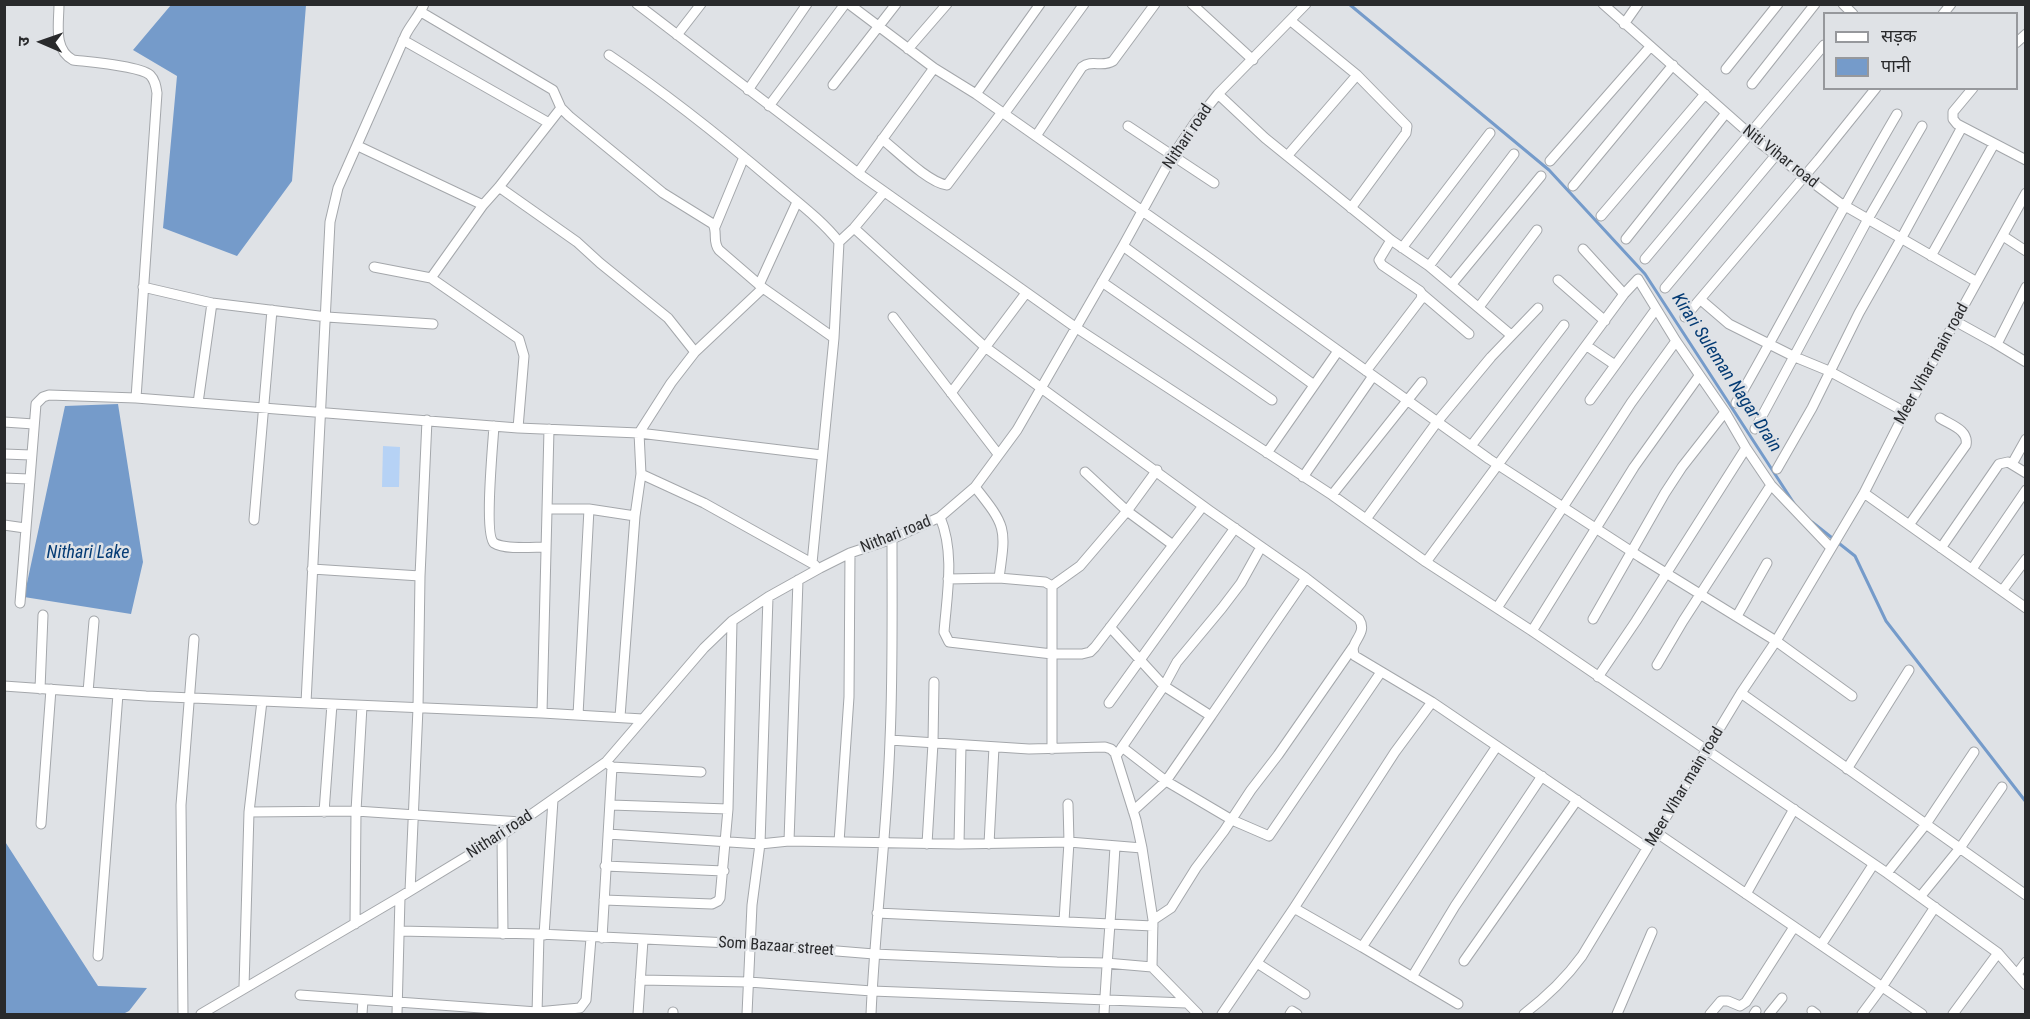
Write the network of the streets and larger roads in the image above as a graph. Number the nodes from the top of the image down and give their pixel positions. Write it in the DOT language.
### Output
graph roads {
  1 [pos="59,4"];
  2 [pos="637,4"];
  3 [pos="701,4"];
  4 [pos="807,4"];
  5 [pos="847,4"];
  6 [pos="896,4"];
  7 [pos="947,4"];
  8 [pos="1040,4"];
  9 [pos="1084,4"];
  10 [pos="1155,4"];
  11 [pos="1192,4"];
  12 [pos="1306,4"];
  13 [pos="1603,4"];
  14 [pos="1638,4"];
  15 [pos="1778,4"];
  16 [pos="1815,4"];
  17 [pos="422,8"];
  18 [pos="1291,21"];
  19 [pos="1624,24"];
  20 [pos="880,26"];
  21 [pos="677,35"];
  22 [pos="403,40"];
  23 [pos="1650,46"];
  24 [pos="1823,46"];
  25 [pos="908,49"];
  26 [pos="609,55"];
  27 [pos="1253,60"];
  28 [pos="1672,65"];
  29 [pos="934,68"];
  30 [pos="1726,69"];
  31 [pos="1356,75"];
  32 [pos="1752,84"];
  33 [pos="833,85"];
  34 [pos="748,90"];
  35 [pos="1874,90"];
  36 [pos="1971,90"];
  37 [pos="976,94"];
  38 [pos="1218,94"];
  39 [pos="1705,94"];
  40 [pos="769,106"];
  41 [pos="561,108"];
  42 [pos="1003,113"];
  43 [pos="1726,113"];
  44 [pos="1897,114"];
  45 [pos="549,123"];
  46 [pos="1128,126"];
  47 [pos="1922,126"];
  48 [pos="1962,127"];
  49 [pos="1490,132"];
  50 [pos="1749,134"];
  51 [pos="1036,136"];
  52 [pos="882,139"];
  53 [pos="1994,144"];
  54 [pos="358,146"];
  55 [pos="1514,153"];
  56 [pos="1173,155"];
  57 [pos="1288,155"];
  58 [pos="1776,155"];
  59 [pos="744,157"];
  60 [pos="2025,160"];
  61 [pos="1550,161"];
  62 [pos="858,173"];
  63 [pos="1541,176"];
  64 [pos="1804,176"];
  65 [pos="1214,183"];
  66 [pos="1573,186"];
  67 [pos="499,187"];
  68 [pos="884,192"];
  69 [pos="2025,193"];
  70 [pos="797,202"];
  71 [pos="483,204"];
  72 [pos="1844,205"];
  73 [pos="1351,208"];
  74 [pos="1143,210"];
  75 [pos="1601,216"];
  76 [pos="1868,219"];
  77 [pos="715,227"];
  78 [pos="854,228"];
  79 [pos="1537,230"];
  80 [pos="2003,236"];
  81 [pos="1626,239"];
  82 [pos="1901,239"];
  83 [pos="1391,240"];
  84 [pos="839,242"];
  85 [pos="1123,246"];
  86 [pos="1402,248"];
  87 [pos="1583,249"];
  88 [pos="2025,251"];
  89 [pos="1931,256"];
  90 [pos="1645,259"];
  91 [pos="1429,266"];
  92 [pos="374,267"];
  93 [pos="431,278"];
  94 [pos="1558,280"];
  95 [pos="1102,282"];
  96 [pos="1977,282"];
  97 [pos="1452,284"];
  98 [pos="761,286"];
  99 [pos="143,287"];
  100 [pos="2025,287"];
  101 [pos="1665,288"];
  102 [pos="1026,293"];
  103 [pos="1422,294"];
  104 [pos="1624,294"];
  105 [pos="1701,300"];
  106 [pos="212,303"];
  107 [pos="1479,306"];
  108 [pos="1538,308"];
  109 [pos="272,309"];
  110 [pos="1656,309"];
  111 [pos="327,317"];
  112 [pos="893,317"];
  113 [pos="1685,317"];
  114 [pos="1605,321"];
  115 [pos="1955,321"];
  116 [pos="433,324"];
  117 [pos="1564,325"];
  118 [pos="1075,327"];
  119 [pos="1469,334"];
  120 [pos="1511,335"];
  121 [pos="834,338"];
  122 [pos="1676,341"];
  123 [pos="1769,344"];
  124 [pos="1997,344"];
  125 [pos="1587,346"];
  126 [pos="985,347"];
  127 [pos="1338,351"];
  128 [pos="695,352"];
  129 [pos="1795,357"];
  130 [pos="2025,362"];
  131 [pos="1615,365"];
  132 [pos="1829,370"];
  133 [pos="1370,373"];
  134 [pos="1699,376"];
  135 [pos="1422,382"];
  136 [pos="1314,385"];
  137 [pos="1041,387"];
  138 [pos="951,393"];
  139 [pos="136,398"];
  140 [pos="1406,399"];
  141 [pos="1272,400"];
  142 [pos="1590,400"];
  143 [pos="198,403"];
  144 [pos="1736,403"];
  145 [pos="264,409"];
  146 [pos="320,412"];
  147 [pos="1725,412"];
  148 [pos="1905,412"];
  149 [pos="1940,418"];
  150 [pos="427,420"];
  151 [pos="4,422"];
  152 [pos="1437,422"];
  153 [pos="34,424"];
  154 [pos="494,426"];
  155 [pos="518,428"];
  156 [pos="549,429"];
  157 [pos="1755,429"];
  158 [pos="639,433"];
  159 [pos="2025,439"];
  160 [pos="1471,446"];
  161 [pos="1746,448"];
  162 [pos="1267,453"];
  163 [pos="4,454"];
  164 [pos="822,454"];
  165 [pos="998,454"];
  166 [pos="31,455"];
  167 [pos="2012,464"];
  168 [pos="1498,465"];
  169 [pos="1777,469"];
  170 [pos="1156,470"];
  171 [pos="1085,472"];
  172 [pos="2025,472"];
  173 [pos="641,474"];
  174 [pos="1303,477"];
  175 [pos="4,478"];
  176 [pos="29,479"];
  177 [pos="1771,485"];
  178 [pos="975,487"];
  179 [pos="2025,490"];
  180 [pos="1864,493"];
  181 [pos="1332,495"];
  182 [pos="1203,506"];
  183 [pos="1562,507"];
  184 [pos="548,509"];
  185 [pos="589,509"];
  186 [pos="1127,511"];
  187 [pos="635,516"];
  188 [pos="940,517"];
  189 [pos="1366,519"];
  190 [pos="254,520"];
  191 [pos="4,525"];
  192 [pos="1909,525"];
  193 [pos="26,528"];
  194 [pos="1235,528"];
  195 [pos="1596,529"];
  196 [pos="892,538"];
  197 [pos="1173,545"];
  198 [pos="546,547"];
  199 [pos="1261,547"];
  200 [pos="1832,547"];
  201 [pos="1941,548"];
  202 [pos="1632,552"];
  203 [pos="850,553"];
  204 [pos="2025,558"];
  205 [pos="1426,562"];
  206 [pos="1767,563"];
  207 [pos="816,566"];
  208 [pos="312,569"];
  209 [pos="1972,569"];
  210 [pos="1665,573"];
  211 [pos="420,576"];
  212 [pos="999,578"];
  213 [pos="1306,578"];
  214 [pos="948,579"];
  215 [pos="798,580"];
  216 [pos="1052,586"];
  217 [pos="2002,591"];
  218 [pos="1701,595"];
  219 [pos="768,597"];
  220 [pos="20,603"];
  221 [pos="2025,608"];
  222 [pos="1497,609"];
  223 [pos="43,615"];
  224 [pos="1737,616"];
  225 [pos="1593,618"];
  226 [pos="94,621"];
  227 [pos="732,621"];
  228 [pos="1110,627"];
  229 [pos="1532,631"];
  230 [pos="194,639"];
  231 [pos="1776,641"];
  232 [pos="1353,647"];
  233 [pos="1052,654"];
  234 [pos="1140,660"];
  235 [pos="1658,665"];
  236 [pos="1909,670"];
  237 [pos="1381,672"];
  238 [pos="1598,677"];
  239 [pos="934,682"];
  240 [pos="4,686"];
  241 [pos="1164,686"];
  242 [pos="40,689"];
  243 [pos="51,689"];
  244 [pos="88,692"];
  245 [pos="1741,693"];
  246 [pos="118,694"];
  247 [pos="1852,696"];
  248 [pos="188,698"];
  249 [pos="262,701"];
  250 [pos="1432,702"];
  251 [pos="306,703"];
  252 [pos="1109,703"];
  253 [pos="332,704"];
  254 [pos="362,706"];
  255 [pos="418,708"];
  256 [pos="542,712"];
  257 [pos="578,715"];
  258 [pos="1211,716"];
  259 [pos="620,717"];
  260 [pos="643,719"];
  261 [pos="890,740"];
  262 [pos="933,742"];
  263 [pos="961,744"];
  264 [pos="1497,746"];
  265 [pos="994,747"];
  266 [pos="1122,747"];
  267 [pos="1052,749"];
  268 [pos="1707,752"];
  269 [pos="1974,752"];
  270 [pos="1116,756"];
  271 [pos="609,764"];
  272 [pos="1847,769"];
  273 [pos="701,772"];
  274 [pos="1542,776"];
  275 [pos="1166,781"];
  276 [pos="2002,787"];
  277 [pos="553,800"];
  278 [pos="1577,800"];
  279 [pos="1068,804"];
  280 [pos="611,805"];
  281 [pos="729,809"];
  282 [pos="1794,809"];
  283 [pos="356,811"];
  284 [pos="1133,811"];
  285 [pos="249,812"];
  286 [pos="324,812"];
  287 [pos="414,815"];
  288 [pos="1232,820"];
  289 [pos="521,822"];
  290 [pos="41,824"];
  291 [pos="1926,824"];
  292 [pos="1657,833"];
  293 [pos="502,834"];
  294 [pos="608,834"];
  295 [pos="789,842"];
  296 [pos="839,842"];
  297 [pos="1069,842"];
  298 [pos="727,843"];
  299 [pos="884,843"];
  300 [pos="759,844"];
  301 [pos="927,844"];
  302 [pos="959,844"];
  303 [pos="989,844"];
  304 [pos="1115,846"];
  305 [pos="1142,848"];
  306 [pos="1647,848"];
  307 [pos="1959,848"];
  308 [pos="1873,865"];
  309 [pos="605,866"];
  310 [pos="724,871"];
  311 [pos="1887,873"];
  312 [pos="410,891"];
  313 [pos="1746,894"];
  314 [pos="2025,895"];
  315 [pos="400,897"];
  316 [pos="1920,897"];
  317 [pos="604,900"];
  318 [pos="1935,907"];
  319 [pos="1294,908"];
  320 [pos="877,913"];
  321 [pos="1064,921"];
  322 [pos="1153,923"];
  323 [pos="355,924"];
  324 [pos="1111,925"];
  325 [pos="1794,927"];
  326 [pos="399,931"];
  327 [pos="1652,932"];
  328 [pos="503,934"];
  329 [pos="541,935"];
  330 [pos="591,938"];
  331 [pos="602,938"];
  332 [pos="643,940"];
  333 [pos="751,944"];
  334 [pos="1821,945"];
  335 [pos="1362,947"];
  336 [pos="1998,953"];
  337 [pos="874,954"];
  338 [pos="98,956"];
  339 [pos="1464,961"];
  340 [pos="2025,962"];
  341 [pos="1106,963"];
  342 [pos="1257,963"];
  343 [pos="1152,967"];
  344 [pos="2017,974"];
  345 [pos="1412,977"];
  346 [pos="640,980"];
  347 [pos="749,982"];
  348 [pos="2025,985"];
  349 [pos="244,987"];
  350 [pos="1882,987"];
  351 [pos="872,992"];
  352 [pos="1305,994"];
  353 [pos="300,995"];
  354 [pos="1782,998"];
  355 [pos="363,1000"];
  356 [pos="1105,1001"];
  357 [pos="397,1002"];
  358 [pos="1186,1003"];
  359 [pos="1458,1004"];
  360 [pos="537,1013"];
  361 [pos="183,1014"];
  362 [pos="203,1014"];
  363 [pos="362,1014"];
  364 [pos="397,1014"];
  365 [pos="638,1014"];
  366 [pos="747,1014"];
  367 [pos="872,1014"];
  368 [pos="1104,1014"];
  369 [pos="1198,1014"];
  370 [pos="1222,1014"];
  371 [pos="1290,1014"];
  372 [pos="1297,1014"];
  373 [pos="1524,1014"];
  374 [pos="1617,1014"];
  375 [pos="1710,1014"];
  376 [pos="1769,1014"];
  377 [pos="1862,1014"];
  378 [pos="1922,1014"];
  379 [pos="1953,1014"];
  1 -- 99 [label="street"];
  2 -- 21 [label="street"];
  3 -- 21 [label="street"];
  4 -- 34 [label="street"];
  5 -- 20 [label="street"];
  5 -- 40 [label="street"];
  6 -- 20 [label="street"];
  7 -- 25 [label="street"];
  8 -- 37 [label="street"];
  9 -- 42 [label="street"];
  10 -- 51 [label="street"];
  11 -- 27 [label="street"];
  12 -- 18 [label="street, Nithari road"];
  13 -- 19 [label="street, Niti Vihar road"];
  14 -- 19 [label="street"];
  15 -- 30 [label="street"];
  16 -- 32 [label="street"];
  17 -- 22 [label="street"];
  17 -- 41 [label="street"];
  18 -- 27 [label="street, Nithari road"];
  18 -- 31 [label="street"];
  19 -- 23 [label="street, Niti Vihar road"];
  20 -- 25 [label="street"];
  20 -- 33 [label="street"];
  21 -- 34 [label="street"];
  22 -- 45 [label="street"];
  22 -- 54 [label="street"];
  23 -- 28 [label="street, Niti Vihar road"];
  23 -- 61 [label="street"];
  24 -- 50 [label="street"];
  25 -- 29 [label="street"];
  26 -- 59 [label="street"];
  27 -- 38 [label="street, Nithari road"];
  28 -- 39 [label="street, Niti Vihar road"];
  28 -- 66 [label="street"];
  29 -- 37 [label="street"];
  29 -- 52 [label="street"];
  31 -- 57 [label="street"];
  31 -- 73 [label="street"];
  34 -- 40 [label="street"];
  35 -- 64 [label="street"];
  36 -- 48 [label="street"];
  37 -- 42 [label="street"];
  38 -- 56 [label="street, Nithari road"];
  38 -- 57 [label="street"];
  39 -- 43 [label="street, Niti Vihar road"];
  39 -- 75 [label="street"];
  40 -- 62 [label="street"];
  41 -- 45 [label="street"];
  41 -- 77 [label="street"];
  42 -- 51 [label="street"];
  42 -- 52 [label="street"];
  43 -- 50 [label="street, Niti Vihar road"];
  43 -- 81 [label="street"];
  44 -- 72 [label="street"];
  45 -- 67 [label="street"];
  46 -- 56 [label="street"];
  47 -- 76 [label="street"];
  48 -- 53 [label="street"];
  48 -- 82 [label="street"];
  49 -- 86 [label="street"];
  50 -- 58 [label="street, Niti Vihar road"];
  50 -- 90 [label="street"];
  51 -- 74 [label="street"];
  52 -- 62 [label="street"];
  53 -- 60 [label="street"];
  53 -- 89 [label="street"];
  54 -- 71 [label="street"];
  54 -- 111 [label="street"];
  55 -- 91 [label="street"];
  56 -- 65 [label="street"];
  56 -- 74 [label="street, Nithari road"];
  57 -- 73 [label="street"];
  58 -- 64 [label="street, Niti Vihar road"];
  58 -- 101 [label="street"];
  59 -- 70 [label="street"];
  59 -- 77 [label="street"];
  62 -- 68 [label="street"];
  63 -- 97 [label="street"];
  64 -- 72 [label="street, Niti Vihar road"];
  64 -- 105 [label="street"];
  67 -- 71 [label="street"];
  67 -- 128 [label="street"];
  68 -- 78 [label="street"];
  68 -- 102 [label="street"];
  69 -- 80 [label="street, Meer Vihar main road"];
  70 -- 84 [label="street"];
  70 -- 98 [label="street"];
  71 -- 93 [label="street"];
  72 -- 76 [label="street, Niti Vihar road"];
  72 -- 123 [label="street"];
  73 -- 83 [label="street"];
  74 -- 85 [label="street, Nithari road"];
  74 -- 127 [label="street"];
  76 -- 82 [label="street, Niti Vihar road"];
  76 -- 129 [label="street"];
  77 -- 98 [label="street"];
  78 -- 84 [label="street"];
  78 -- 126 [label="street"];
  79 -- 107 [label="street"];
  80 -- 88 [label="street"];
  80 -- 96 [label="street, Meer Vihar main road"];
  82 -- 89 [label="street, Niti Vihar road"];
  82 -- 132 [label="street"];
  83 -- 86 [label="street"];
  83 -- 103 [label="street"];
  84 -- 121 [label="street"];
  85 -- 95 [label="street, Nithari road"];
  85 -- 136 [label="street"];
  86 -- 91 [label="street"];
  87 -- 104 [label="street"];
  89 -- 96 [label="street, Niti Vihar road"];
  91 -- 97 [label="street"];
  92 -- 93 [label="street"];
  93 -- 155 [label="street"];
  94 -- 114 [label="street"];
  95 -- 118 [label="street, Nithari road"];
  95 -- 141 [label="street"];
  96 -- 115 [label="street, Meer Vihar main road"];
  97 -- 107 [label="street"];
  98 -- 121 [label="street"];
  98 -- 128 [label="street"];
  99 -- 106 [label="street"];
  99 -- 139 [label="street"];
  100 -- 124 [label="street"];
  102 -- 118 [label="street"];
  102 -- 126 [label="street"];
  103 -- 119 [label="street"];
  103 -- 133 [label="street"];
  104 -- 110 [label="street"];
  104 -- 114 [label="street"];
  105 -- 113 [label="street"];
  105 -- 123 [label="street"];
  106 -- 109 [label="street"];
  106 -- 143 [label="street"];
  107 -- 120 [label="street"];
  108 -- 120 [label="street"];
  109 -- 111 [label="street"];
  109 -- 145 [label="street"];
  110 -- 122 [label="street"];
  110 -- 131 [label="street"];
  111 -- 116 [label="street"];
  111 -- 146 [label="street"];
  112 -- 138 [label="street"];
  114 -- 125 [label="street"];
  115 -- 124 [label="street"];
  115 -- 148 [label="street, Meer Vihar main road"];
  117 -- 160 [label="street"];
  118 -- 137 [label="street, Nithari road"];
  118 -- 162 [label="street"];
  120 -- 152 [label="street"];
  121 -- 164 [label="street"];
  122 -- 134 [label="street"];
  122 -- 183 [label="street"];
  123 -- 129 [label="street"];
  123 -- 144 [label="street"];
  124 -- 130 [label="street"];
  125 -- 131 [label="street"];
  125 -- 168 [label="street"];
  126 -- 137 [label="street"];
  126 -- 138 [label="street"];
  127 -- 133 [label="street"];
  127 -- 136 [label="street"];
  128 -- 158 [label="street"];
  129 -- 132 [label="street"];
  129 -- 157 [label="street"];
  131 -- 142 [label="street"];
  132 -- 148 [label="street"];
  132 -- 169 [label="street"];
  133 -- 140 [label="street"];
  133 -- 174 [label="street"];
  134 -- 147 [label="street"];
  134 -- 195 [label="street"];
  135 -- 140 [label="street"];
  136 -- 162 [label="street"];
  137 -- 165 [label="street, Nithari road"];
  137 -- 170 [label="street"];
  138 -- 165 [label="street"];
  139 -- 143 [label="street"];
  139 -- 153 [label="street"];
  140 -- 152 [label="street"];
  140 -- 181 [label="street"];
  143 -- 145 [label="street"];
  145 -- 146 [label="street"];
  145 -- 190 [label="street"];
  146 -- 150 [label="street"];
  146 -- 208 [label="street"];
  147 -- 161 [label="street"];
  147 -- 202 [label="street"];
  148 -- 180 [label="street, Meer Vihar main road"];
  149 -- 192 [label="street"];
  150 -- 154 [label="street"];
  150 -- 211 [label="street"];
  151 -- 153 [label="street"];
  152 -- 160 [label="street"];
  152 -- 189 [label="street"];
  153 -- 166 [label="street"];
  154 -- 155 [label="street"];
  154 -- 198 [label="street"];
  155 -- 156 [label="street"];
  156 -- 158 [label="street"];
  156 -- 184 [label="street"];
  158 -- 164 [label="street"];
  158 -- 173 [label="street"];
  159 -- 167 [label="street"];
  160 -- 168 [label="street"];
  161 -- 177 [label="street"];
  161 -- 210 [label="street"];
  162 -- 174 [label="street"];
  163 -- 166 [label="street"];
  164 -- 207 [label="street"];
  165 -- 178 [label="street, Nithari road"];
  166 -- 176 [label="street"];
  167 -- 172 [label="street"];
  167 -- 201 [label="street"];
  168 -- 183 [label="street"];
  168 -- 205 [label="street"];
  170 -- 182 [label="street"];
  170 -- 186 [label="street"];
  171 -- 186 [label="street"];
  173 -- 187 [label="street"];
  173 -- 207 [label="street"];
  174 -- 181 [label="street"];
  175 -- 176 [label="street"];
  176 -- 193 [label="street"];
  177 -- 200 [label="street"];
  177 -- 218 [label="street"];
  178 -- 188 [label="street, Nithari road"];
  178 -- 212 [label="street"];
  179 -- 209 [label="street"];
  180 -- 192 [label="street"];
  180 -- 200 [label="street, Meer Vihar main road"];
  181 -- 189 [label="street"];
  182 -- 194 [label="street"];
  182 -- 197 [label="street"];
  183 -- 195 [label="street"];
  183 -- 222 [label="street"];
  184 -- 185 [label="street"];
  184 -- 198 [label="street"];
  185 -- 187 [label="street"];
  185 -- 257 [label="street"];
  186 -- 197 [label="street"];
  186 -- 216 [label="street"];
  187 -- 259 [label="street"];
  188 -- 196 [label="street, Nithari road"];
  188 -- 214 [label="street"];
  189 -- 205 [label="street"];
  191 -- 193 [label="street"];
  192 -- 201 [label="street"];
  193 -- 220 [label="street"];
  194 -- 199 [label="street"];
  194 -- 234 [label="street"];
  195 -- 202 [label="street"];
  195 -- 229 [label="street"];
  196 -- 203 [label="street, Nithari road"];
  196 -- 261 [label="street"];
  197 -- 228 [label="street"];
  198 -- 256 [label="street"];
  199 -- 213 [label="street"];
  199 -- 241 [label="street"];
  200 -- 231 [label="street, Meer Vihar main road"];
  201 -- 209 [label="street"];
  202 -- 210 [label="street"];
  202 -- 225 [label="street"];
  203 -- 207 [label="street, Nithari road"];
  203 -- 296 [label="street"];
  204 -- 217 [label="street"];
  205 -- 222 [label="street"];
  206 -- 224 [label="street"];
  207 -- 215 [label="street, Nithari road"];
  208 -- 211 [label="street"];
  208 -- 251 [label="street"];
  209 -- 217 [label="street"];
  210 -- 218 [label="street"];
  210 -- 238 [label="street"];
  211 -- 255 [label="street"];
  212 -- 214 [label="street"];
  212 -- 216 [label="street"];
  213 -- 232 [label="street"];
  213 -- 258 [label="street"];
  214 -- 233 [label="street"];
  215 -- 219 [label="street, Nithari road"];
  215 -- 295 [label="street"];
  216 -- 233 [label="street"];
  217 -- 221 [label="street"];
  218 -- 224 [label="street"];
  218 -- 235 [label="street"];
  219 -- 227 [label="street, Nithari road"];
  219 -- 300 [label="street"];
  222 -- 229 [label="street"];
  223 -- 242 [label="street"];
  224 -- 231 [label="street"];
  226 -- 244 [label="street"];
  227 -- 260 [label="street, Nithari road"];
  227 -- 281 [label="street"];
  228 -- 233 [label="street"];
  228 -- 234 [label="street"];
  229 -- 238 [label="street"];
  230 -- 248 [label="street"];
  231 -- 245 [label="street, Meer Vihar main road"];
  231 -- 247 [label="street"];
  232 -- 237 [label="street"];
  232 -- 288 [label="street"];
  233 -- 267 [label="street"];
  234 -- 241 [label="street"];
  234 -- 252 [label="street"];
  236 -- 272 [label="street"];
  237 -- 250 [label="street"];
  237 -- 288 [label="street"];
  238 -- 268 [label="street"];
  239 -- 262 [label="street"];
  240 -- 242 [label="street"];
  241 -- 258 [label="street"];
  241 -- 266 [label="street"];
  242 -- 243 [label="street"];
  243 -- 244 [label="street"];
  243 -- 290 [label="street"];
  244 -- 246 [label="street"];
  245 -- 268 [label="street, Meer Vihar main road"];
  245 -- 272 [label="street"];
  246 -- 248 [label="street"];
  246 -- 338 [label="street"];
  248 -- 249 [label="street"];
  248 -- 361 [label="street"];
  249 -- 251 [label="street"];
  249 -- 285 [label="street"];
  250 -- 264 [label="street"];
  250 -- 319 [label="street"];
  251 -- 253 [label="street"];
  253 -- 254 [label="street"];
  253 -- 286 [label="street"];
  254 -- 255 [label="street"];
  254 -- 283 [label="street"];
  255 -- 256 [label="street"];
  255 -- 287 [label="street"];
  256 -- 257 [label="street"];
  257 -- 259 [label="street"];
  258 -- 275 [label="street"];
  259 -- 260 [label="street"];
  260 -- 271 [label="street, Nithari road"];
  261 -- 262 [label="street"];
  261 -- 299 [label="street"];
  262 -- 263 [label="street"];
  262 -- 301 [label="street"];
  263 -- 265 [label="street"];
  263 -- 302 [label="street"];
  264 -- 274 [label="street"];
  264 -- 335 [label="street"];
  265 -- 267 [label="street"];
  265 -- 303 [label="street"];
  266 -- 270 [label="street"];
  266 -- 275 [label="street"];
  267 -- 270 [label="street"];
  268 -- 282 [label="street"];
  268 -- 292 [label="street, Meer Vihar main road"];
  269 -- 291 [label="street"];
  270 -- 284 [label="street"];
  271 -- 273 [label="street"];
  271 -- 277 [label="street, Nithari road"];
  271 -- 280 [label="street"];
  272 -- 291 [label="street"];
  274 -- 278 [label="street"];
  274 -- 345 [label="street"];
  275 -- 284 [label="street"];
  275 -- 288 [label="street"];
  276 -- 307 [label="street"];
  277 -- 289 [label="street, Nithari road"];
  277 -- 329 [label="street"];
  278 -- 306 [label="street"];
  278 -- 339 [label="street"];
  279 -- 297 [label="street"];
  280 -- 281 [label="street"];
  280 -- 294 [label="street"];
  281 -- 298 [label="street"];
  282 -- 308 [label="street"];
  282 -- 313 [label="street"];
  283 -- 286 [label="street"];
  283 -- 287 [label="street"];
  283 -- 323 [label="street"];
  284 -- 305 [label="street"];
  285 -- 286 [label="street"];
  285 -- 349 [label="street"];
  287 -- 289 [label="street"];
  287 -- 312 [label="street"];
  288 -- 322 [label="street"];
  289 -- 293 [label="street, Nithari road"];
  291 -- 307 [label="street"];
  291 -- 311 [label="street"];
  292 -- 306 [label="street, Meer Vihar main road"];
  292 -- 313 [label="street"];
  293 -- 312 [label="street, Nithari road"];
  293 -- 328 [label="street"];
  294 -- 298 [label="street"];
  294 -- 309 [label="street"];
  295 -- 296 [label="street"];
  295 -- 300 [label="street"];
  296 -- 299 [label="street"];
  297 -- 303 [label="street"];
  297 -- 304 [label="street"];
  297 -- 321 [label="street"];
  298 -- 300 [label="street"];
  298 -- 310 [label="street"];
  299 -- 301 [label="street"];
  299 -- 320 [label="street"];
  300 -- 333 [label="street"];
  301 -- 302 [label="street"];
  302 -- 303 [label="street"];
  304 -- 305 [label="street"];
  304 -- 324 [label="street"];
  305 -- 322 [label="street"];
  306 -- 373 [label="street, Meer Vihar main road"];
  307 -- 314 [label="street"];
  307 -- 316 [label="street"];
  308 -- 311 [label="street"];
  308 -- 334 [label="street"];
  309 -- 310 [label="street"];
  309 -- 317 [label="street"];
  310 -- 317 [label="street"];
  311 -- 316 [label="street"];
  312 -- 315 [label="street, Nithari road"];
  313 -- 325 [label="street"];
  315 -- 323 [label="street, Nithari road"];
  315 -- 326 [label="street"];
  316 -- 318 [label="street"];
  317 -- 331 [label="street"];
  318 -- 336 [label="street"];
  318 -- 350 [label="street"];
  319 -- 335 [label="street"];
  319 -- 342 [label="street"];
  320 -- 321 [label="street"];
  320 -- 337 [label="street"];
  321 -- 324 [label="street"];
  322 -- 324 [label="street"];
  322 -- 343 [label="street"];
  323 -- 349 [label="street, Nithari road"];
  324 -- 341 [label="street"];
  325 -- 334 [label="street"];
  325 -- 375 [label="street"];
  326 -- 328 [label="street, Som Bazaar street"];
  326 -- 357 [label="street"];
  327 -- 374 [label="street"];
  328 -- 329 [label="street, Som Bazaar street"];
  329 -- 330 [label="street, Som Bazaar street"];
  329 -- 360 [label="street"];
  330 -- 331 [label="street, Som Bazaar street"];
  330 -- 360 [label="street"];
  331 -- 332 [label="street, Som Bazaar street"];
  332 -- 333 [label="street, Som Bazaar street"];
  332 -- 346 [label="street"];
  333 -- 337 [label="street, Som Bazaar street"];
  333 -- 347 [label="street"];
  334 -- 350 [label="street"];
  335 -- 345 [label="street"];
  336 -- 344 [label="street"];
  336 -- 379 [label="street"];
  337 -- 341 [label="street, Som Bazaar street"];
  337 -- 351 [label="street"];
  340 -- 344 [label="street"];
  341 -- 343 [label="street, Som Bazaar street"];
  341 -- 356 [label="street"];
  342 -- 352 [label="street"];
  342 -- 370 [label="street"];
  343 -- 358 [label="street"];
  344 -- 348 [label="street"];
  345 -- 359 [label="street"];
  346 -- 347 [label="street"];
  346 -- 365 [label="street"];
  347 -- 351 [label="street"];
  347 -- 366 [label="street"];
  349 -- 362 [label="street, Nithari road"];
  350 -- 377 [label="street"];
  350 -- 378 [label="street"];
  351 -- 356 [label="street"];
  351 -- 367 [label="street"];
  353 -- 355 [label="street"];
  354 -- 376 [label="street"];
  355 -- 357 [label="street"];
  355 -- 363 [label="street"];
  356 -- 358 [label="street"];
  356 -- 368 [label="street"];
  357 -- 360 [label="street"];
  357 -- 364 [label="street"];
  358 -- 369 [label="street"];
  371 -- 372 [label="street"];
}
